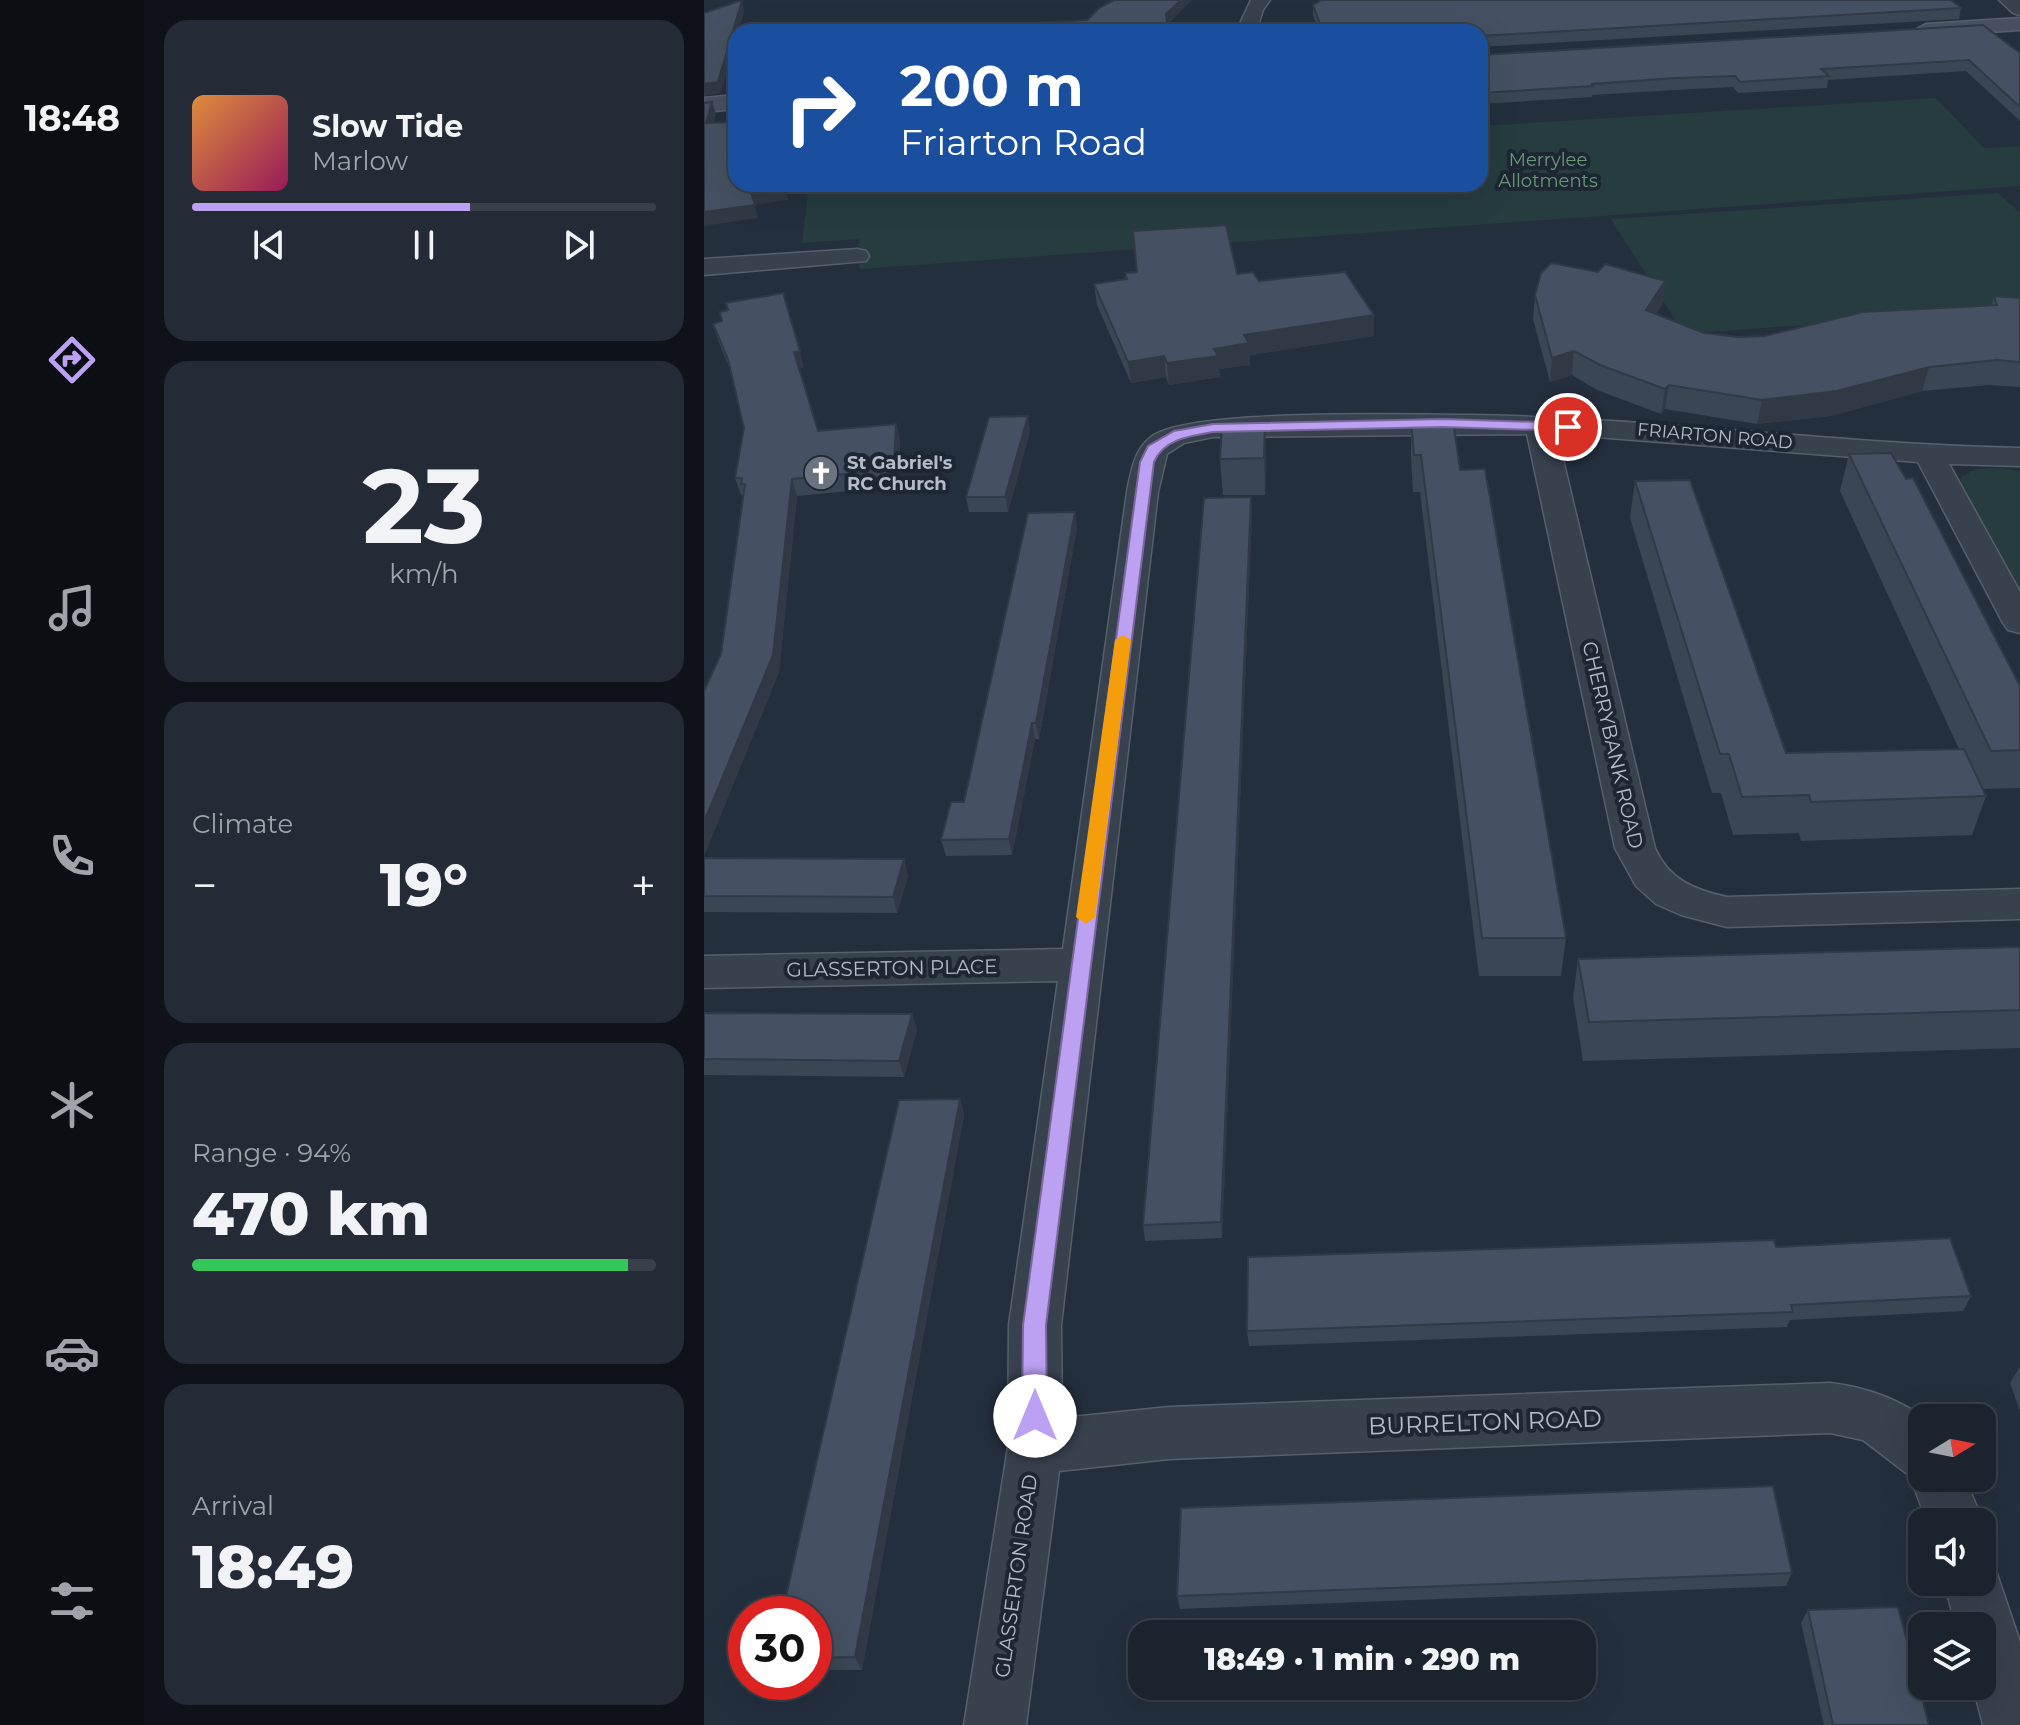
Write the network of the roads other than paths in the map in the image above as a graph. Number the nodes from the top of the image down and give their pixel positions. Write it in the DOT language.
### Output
graph roads {
  1 [pos="1261,0"];
  2 [pos="2008,0"];
  3 [pos="2020,9"];
  4 [pos="1249,24"];
  5 [pos="2020,24"];
  6 [pos="1909,31"];
  7 [pos="728,103"];
  8 [pos="704,105"];
  9 [pos="857,256"];
  10 [pos="704,267"];
  11 [pos="1540,426"];
  12 [pos="1170,437"];
  13 [pos="1929,454"];
  14 [pos="2020,457"];
  15 [pos="2020,623"];
  16 [pos="2020,904"];
  17 [pos="1079,965"];
  18 [pos="704,972"];
  19 [pos="1908,1442"];
  20 [pos="1035,1447"];
  21 [pos="1977,1596"];
  22 [pos="995,1725"];
  23 [pos="2014,1725"];
  1 -- 4 [label="street"];
  2 -- 3 [label="street"];
  5 -- 6 [label="street"];
  7 -- 8 [label="street"];
  9 -- 10 [label="street"];
  11 -- 12 [label="street, FRIARTON ROAD"];
  11 -- 13 [label="street, FRIARTON ROAD"];
  11 -- 16 [label="street, CHERRYBANK ROAD"];
  12 -- 17 [label="street, GLASSERTON ROAD"];
  13 -- 14 [label="street, FRIARTON ROAD"];
  13 -- 15 [label="street"];
  17 -- 18 [label="street, GLASSERTON PLACE"];
  17 -- 20 [label="street, GLASSERTON ROAD"];
  19 -- 20 [label="street, BURRELTON ROAD"];
  20 -- 22 [label="street, GLASSERTON ROAD"];
  21 -- 23 [label="street"];
}
